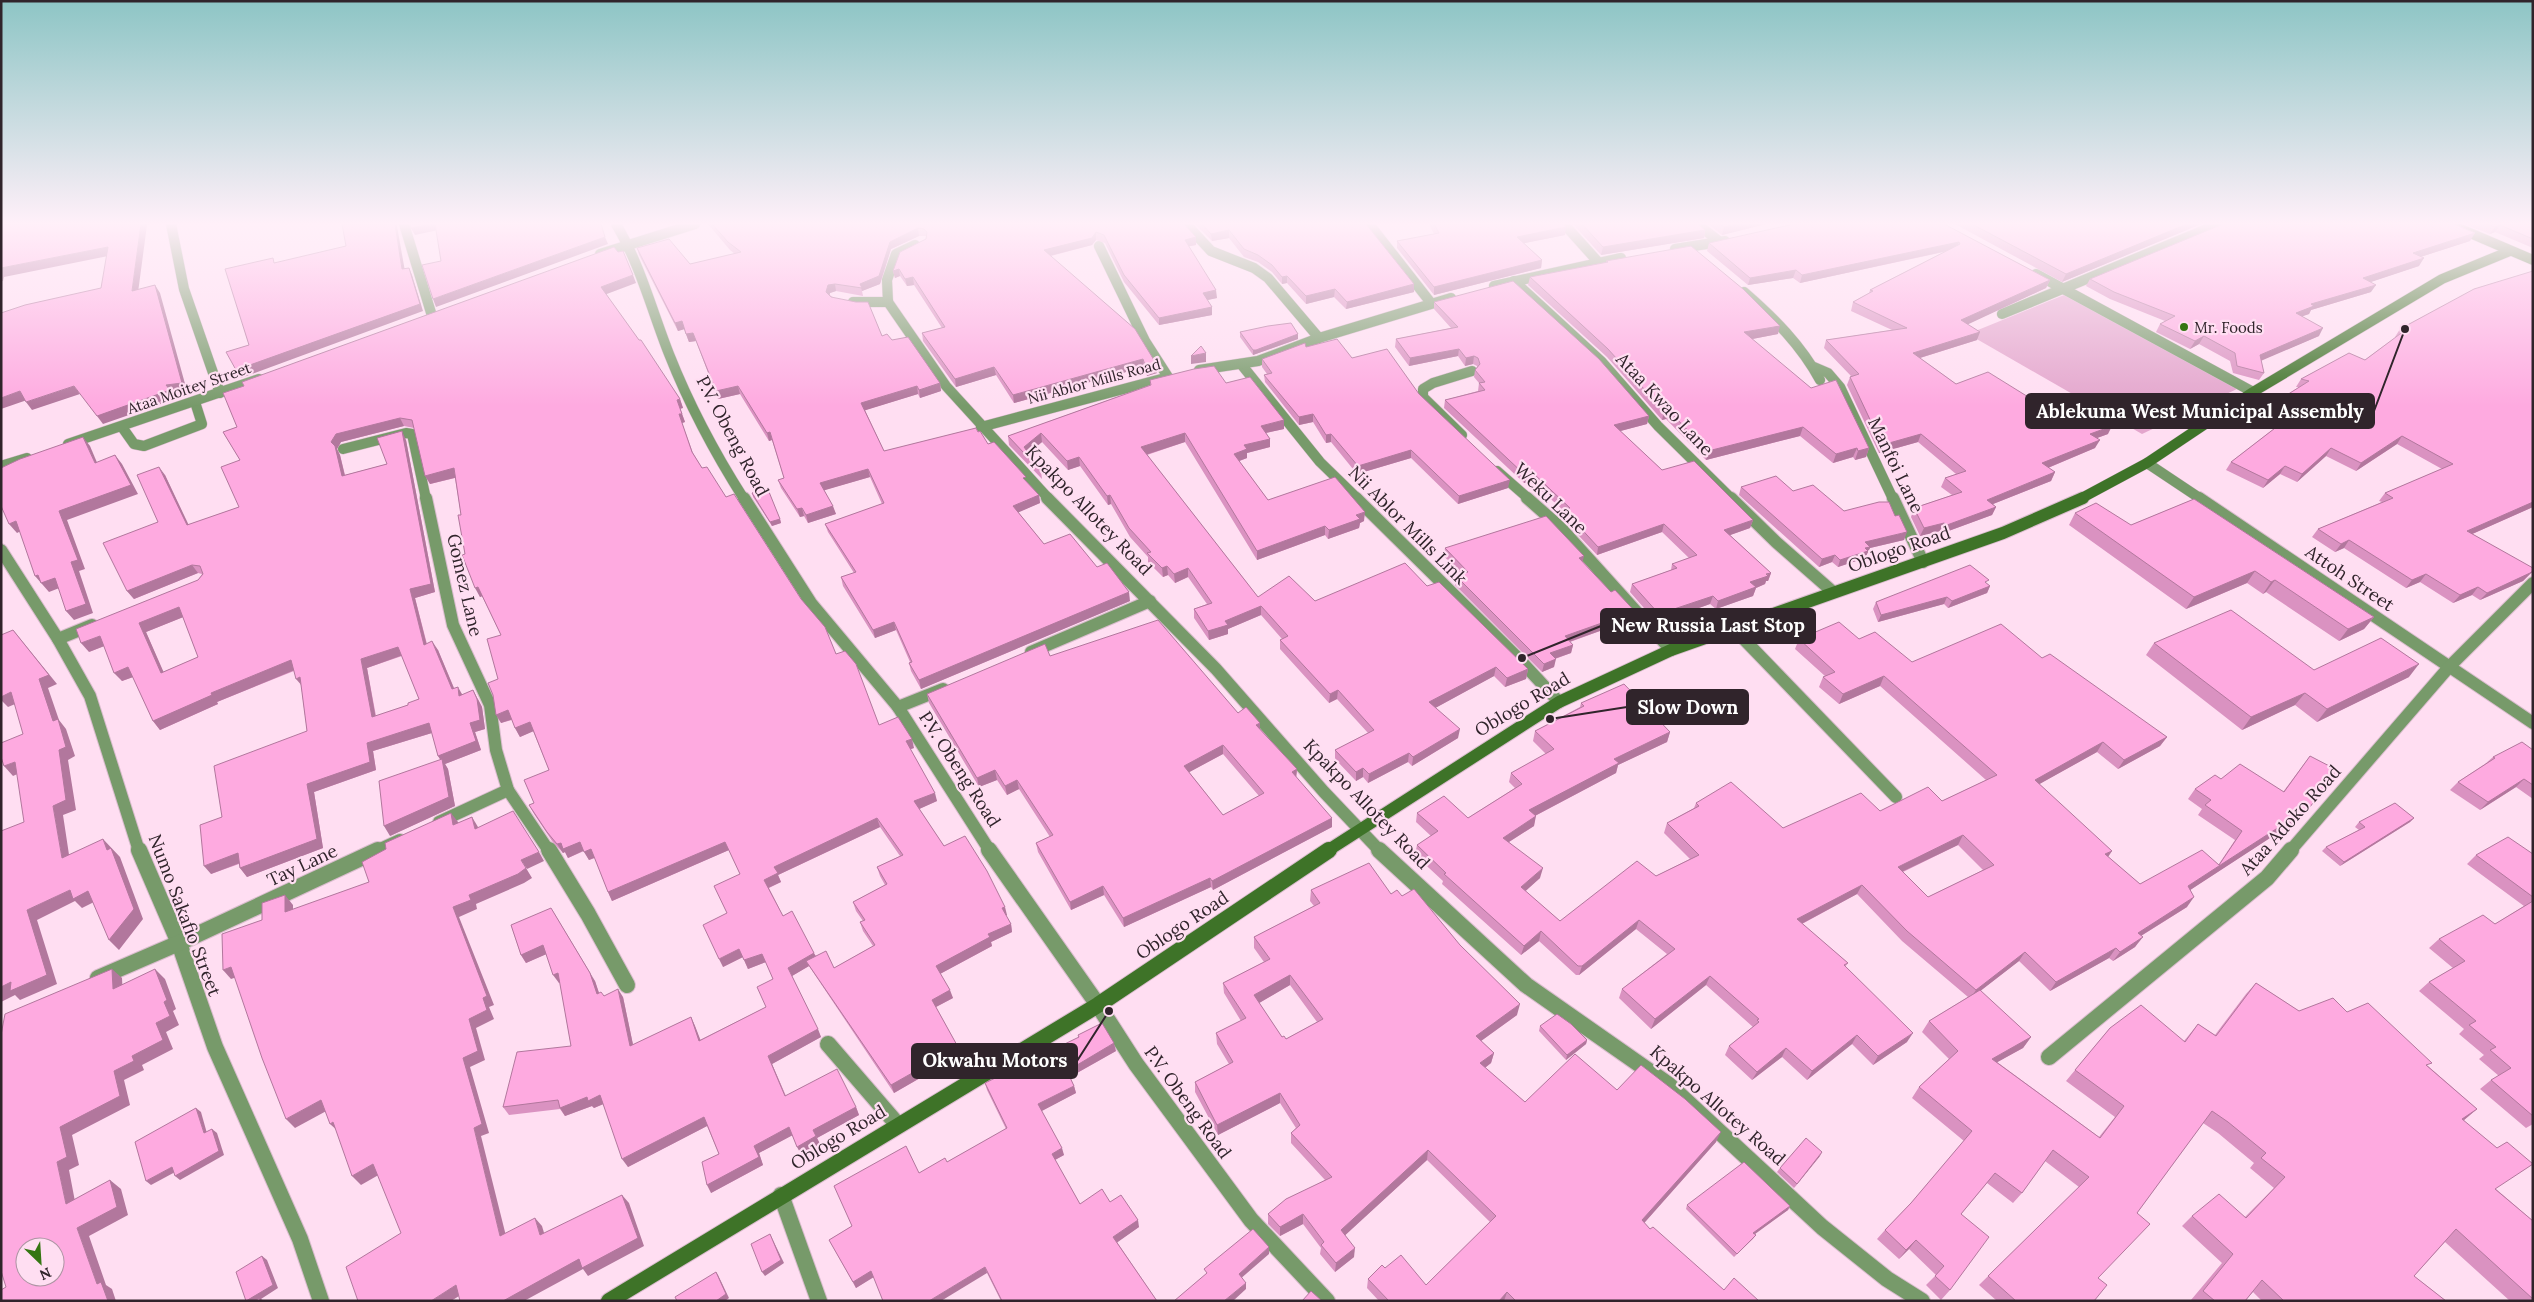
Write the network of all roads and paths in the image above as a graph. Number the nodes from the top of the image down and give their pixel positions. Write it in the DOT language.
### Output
graph roads {
  1 [pos="182,285"];
  2 [pos="422,285"];
  3 [pos="644,285"];
  4 [pos="887,285"];
  5 [pos="1118,285"];
  6 [pos="1274,285"];
  7 [pos="1417,285"];
  8 [pos="1499,285"];
  9 [pos="1518,285"];
  10 [pos="1736,285"];
  11 [pos="2058,285"];
  12 [pos="2072,285"];
  13 [pos="2432,285"];
  14 [pos="1486,288"];
  15 [pos="2064,288"];
  16 [pos="1459,296"];
  17 [pos="843,300"];
  18 [pos="888,302"];
  19 [pos="1431,303"];
  20 [pos="2002,314"];
  21 [pos="432,316"];
  22 [pos="1319,338"];
  23 [pos="1241,364"];
  24 [pos="1814,367"];
  25 [pos="1472,370"];
  26 [pos="1176,375"];
  27 [pos="266,376"];
  28 [pos="1820,380"];
  29 [pos="2253,392"];
  30 [pos="220,393"];
  31 [pos="195,402"];
  32 [pos="122,427"];
  33 [pos="982,427"];
  34 [pos="1470,444"];
  35 [pos="57,448"];
  36 [pos="343,449"];
  37 [pos="38,454"];
  38 [pos="1490,463"];
  39 [pos="2147,463"];
  40 [pos="1,466"];
  41 [pos="1,550"];
  42 [pos="1923,562"];
  43 [pos="2533,583"];
  44 [pos="1833,592"];
  45 [pos="1150,601"];
  46 [pos="102,621"];
  47 [pos="1733,628"];
  48 [pos="58,639"];
  49 [pos="1671,650"];
  50 [pos="1015,658"];
  51 [pos="2449,667"];
  52 [pos="952,685"];
  53 [pos="1559,702"];
  54 [pos="898,707"];
  55 [pos="2533,723"];
  56 [pos="508,790"];
  57 [pos="1896,798"];
  58 [pos="428,827"];
  59 [pos="1359,830"];
  60 [pos="410,836"];
  61 [pos="179,943"];
  62 [pos="84,984"];
  63 [pos="627,985"];
  64 [pos="1098,1005"];
  65 [pos="828,1044"];
  66 [pos="2049,1057"];
  67 [pos="897,1124"];
  68 [pos="782,1195"];
  69 [pos="321,1301"];
  70 [pos="609,1301"];
  71 [pos="820,1301"];
  72 [pos="1327,1301"];
  73 [pos="1922,1301"];
  1 -- 30 [label="street"];
  2 -- 21 [label="street"];
  3 -- 54 [label="street, P.V. Obeng Road"];
  4 -- 18 [label="street"];
  5 -- 26 [label="street"];
  6 -- 22 [label="street"];
  7 -- 19 [label="street"];
  8 -- 14 [label="street"];
  9 -- 44 [label="street, Ataa Kwao Lane"];
  10 -- 24 [label="street, Manfoi Lane"];
  11 -- 15 [label="street"];
  12 -- 15 [label="street"];
  13 -- 29 [label="main road, Oblogo Road"];
  15 -- 20 [label="street"];
  15 -- 29 [label="street"];
  16 -- 19 [label="street, Nii Ablor Mills Road"];
  17 -- 18 [label="street"];
  18 -- 33 [label="street, Kpakpo Allotey Road"];
  19 -- 22 [label="street, Nii Ablor Mills Road"];
  22 -- 23 [label="street, Nii Ablor Mills Road"];
  23 -- 26 [label="street, Nii Ablor Mills Road"];
  23 -- 53 [label="street, Nii Ablor Mills Link"];
  24 -- 28 [label="street, Manfoi Lane"];
  24 -- 42 [label="street, Manfoi Lane"];
  25 -- 34 [label="street"];
  26 -- 33 [label="street, Nii Ablor Mills Road"];
  27 -- 30 [label="street, Ataa Moitey Street"];
  29 -- 39 [label="main road, Oblogo Road"];
  30 -- 31 [label="street, Ataa Moitey Street"];
  31 -- 32 [label="street, Ataa Moitey Street"];
  31 -- 32 [label="street"];
  32 -- 35 [label="street, Ataa Moitey Street"];
  33 -- 45 [label="street, Kpakpo Allotey Road"];
  36 -- 56 [label="street, Gomez Lane"];
  37 -- 40 [label="street"];
  38 -- 49 [label="street, Weku Lane"];
  39 -- 42 [label="main road, Oblogo Road"];
  39 -- 51 [label="street, Attoh Street"];
  41 -- 48 [label="street, Numo Sakafio Street"];
  42 -- 44 [label="main road, Oblogo Road"];
  43 -- 51 [label="street, Ataa Adoko Road"];
  44 -- 47 [label="main road, Oblogo Road"];
  45 -- 50 [label="street"];
  45 -- 59 [label="street, Kpakpo Allotey Road"];
  46 -- 48 [label="street"];
  47 -- 49 [label="main road, Oblogo Road"];
  47 -- 57 [label="street"];
  48 -- 61 [label="street, Numo Sakafio Street"];
  49 -- 53 [label="main road, Oblogo Road"];
  51 -- 55 [label="street, Attoh Street"];
  51 -- 66 [label="street, Ataa Adoko Road"];
  52 -- 54 [label="street"];
  53 -- 59 [label="main road, Oblogo Road"];
  54 -- 64 [label="street, P.V. Obeng Road"];
  56 -- 58 [label="street"];
  56 -- 63 [label="street, Gomez Lane"];
  59 -- 64 [label="main road, Oblogo Road"];
  59 -- 73 [label="street, Kpakpo Allotey Road"];
  60 -- 61 [label="street, Tay Lane"];
  61 -- 62 [label="street, Tay Lane"];
  61 -- 69 [label="street, Numo Sakafio Street"];
  64 -- 67 [label="main road, Oblogo Road"];
  64 -- 72 [label="street, P.V. Obeng Road"];
  65 -- 67 [label="street"];
  67 -- 68 [label="main road, Oblogo Road"];
  68 -- 70 [label="main road, Oblogo Road"];
  68 -- 71 [label="street"];
}
